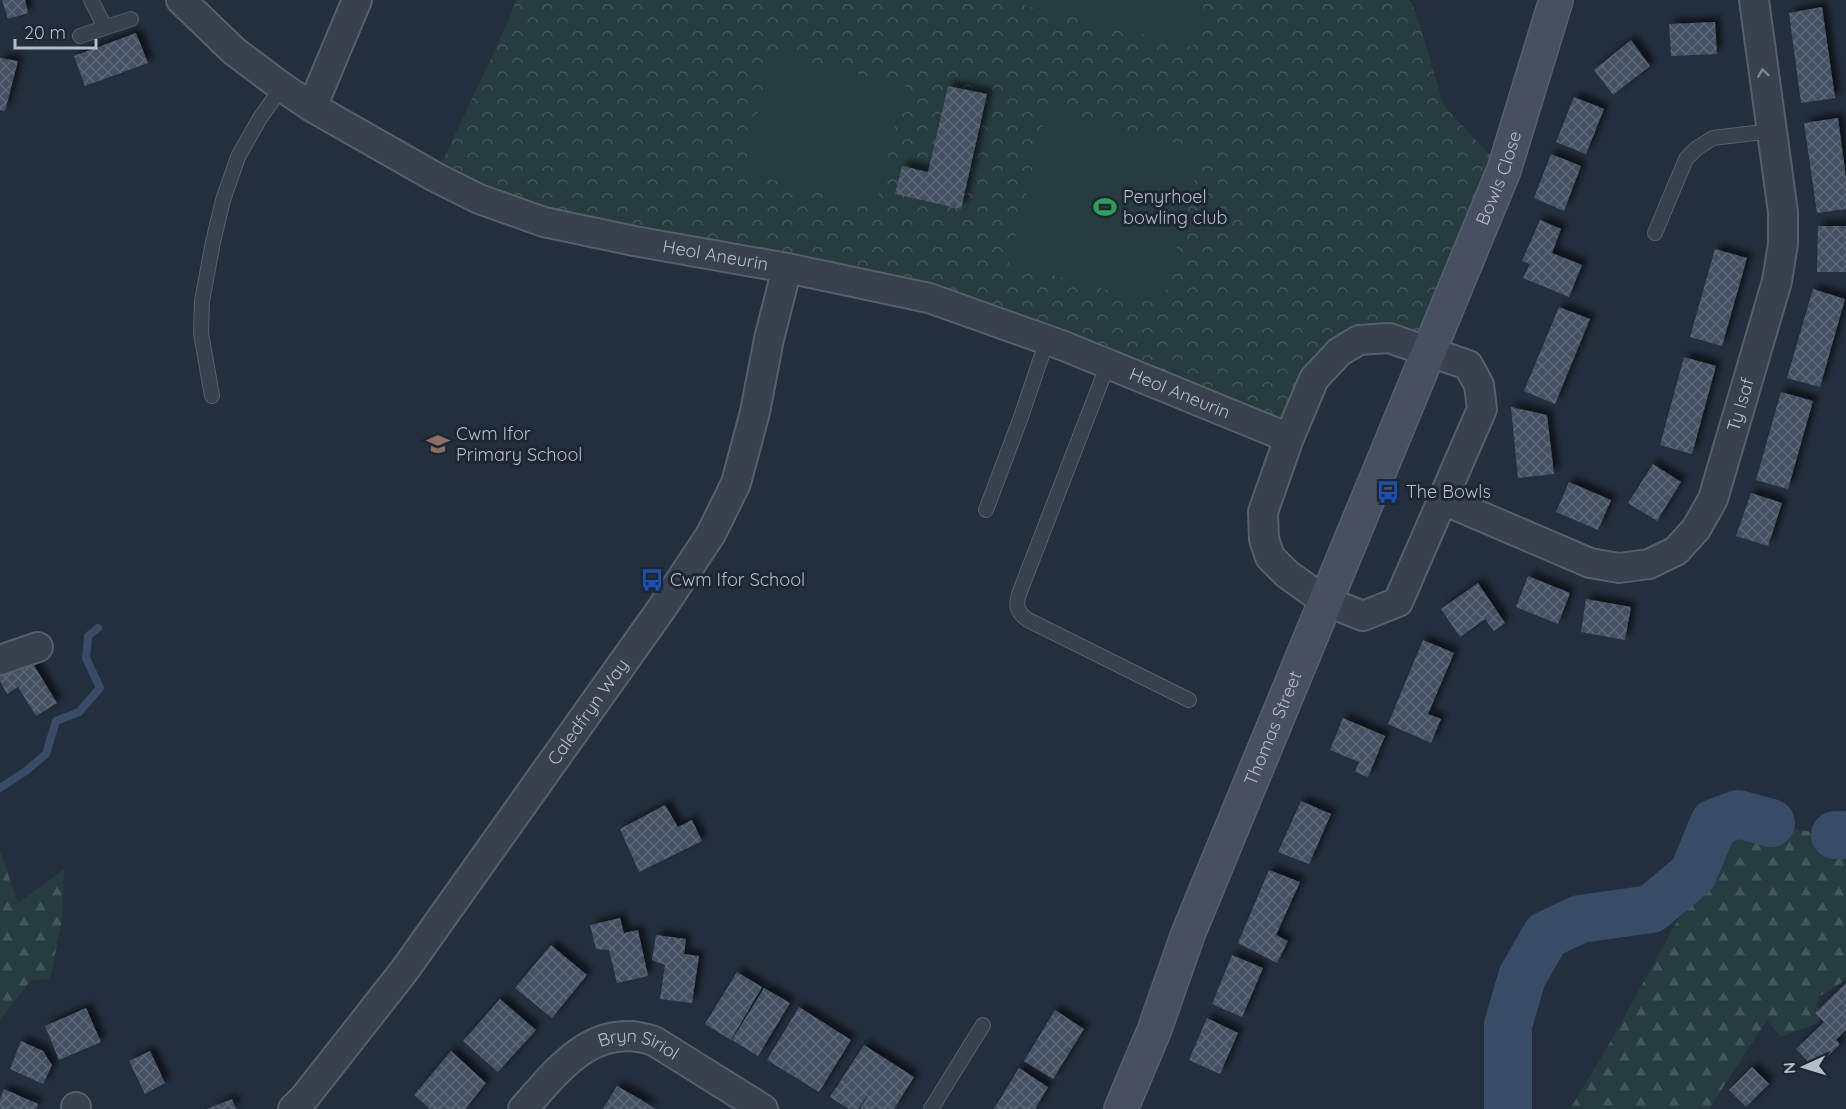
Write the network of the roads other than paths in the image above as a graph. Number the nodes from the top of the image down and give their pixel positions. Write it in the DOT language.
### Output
graph roads {
  1 [pos="91,0"];
  2 [pos="181,0"];
  3 [pos="357,0"];
  4 [pos="1556,0"];
  5 [pos="1754,0"];
  6 [pos="130,19"];
  7 [pos="105,27"];
  8 [pos="80,36"];
  9 [pos="282,87"];
  10 [pos="312,107"];
  11 [pos="1771,131"];
  12 [pos="1655,233"];
  13 [pos="787,268"];
  14 [pos="1047,340"];
  15 [pos="1428,351"];
  16 [pos="1108,364"];
  17 [pos="212,396"];
  18 [pos="1289,438"];
  19 [pos="1443,500"];
  20 [pos="986,510"];
  21 [pos="1325,601"];
  22 [pos="38,647"];
  23 [pos="0,660"];
  24 [pos="1189,700"];
  25 [pos="983,1025"];
  26 [pos="293,1109"];
  27 [pos="523,1109"];
  28 [pos="763,1109"];
  29 [pos="931,1109"];
  30 [pos="1121,1109"];
  1 -- 7 [label="lane"];
  2 -- 9 [label="street, Heol Aneurin"];
  3 -- 10 [label="street"];
  4 -- 15 [label="main road, Bowls Close"];
  11 -- 5 [label="street, Ty Isaf, one-way"];
  6 -- 7 [label="lane"];
  7 -- 8 [label="lane"];
  9 -- 10 [label="street, Heol Aneurin"];
  9 -- 17 [label="lane"];
  10 -- 13 [label="street, Heol Aneurin"];
  11 -- 12 [label="lane"];
  11 -- 19 [label="street, Ty Isaf"];
  13 -- 14 [label="street, Heol Aneurin"];
  13 -- 26 [label="street, Caledfryn Way"];
  14 -- 16 [label="street, Heol Aneurin"];
  14 -- 20 [label="lane"];
  15 -- 18 [label="street"];
  15 -- 19 [label="street"];
  15 -- 21 [label="main road, Thomas Street"];
  16 -- 18 [label="street, Heol Aneurin"];
  16 -- 24 [label="lane"];
  18 -- 21 [label="street"];
  19 -- 21 [label="street"];
  21 -- 30 [label="main road, Thomas Street"];
  22 -- 23 [label="street"];
  25 -- 29 [label="lane"];
  27 -- 28 [label="street, Bryn Siriol"];
}
